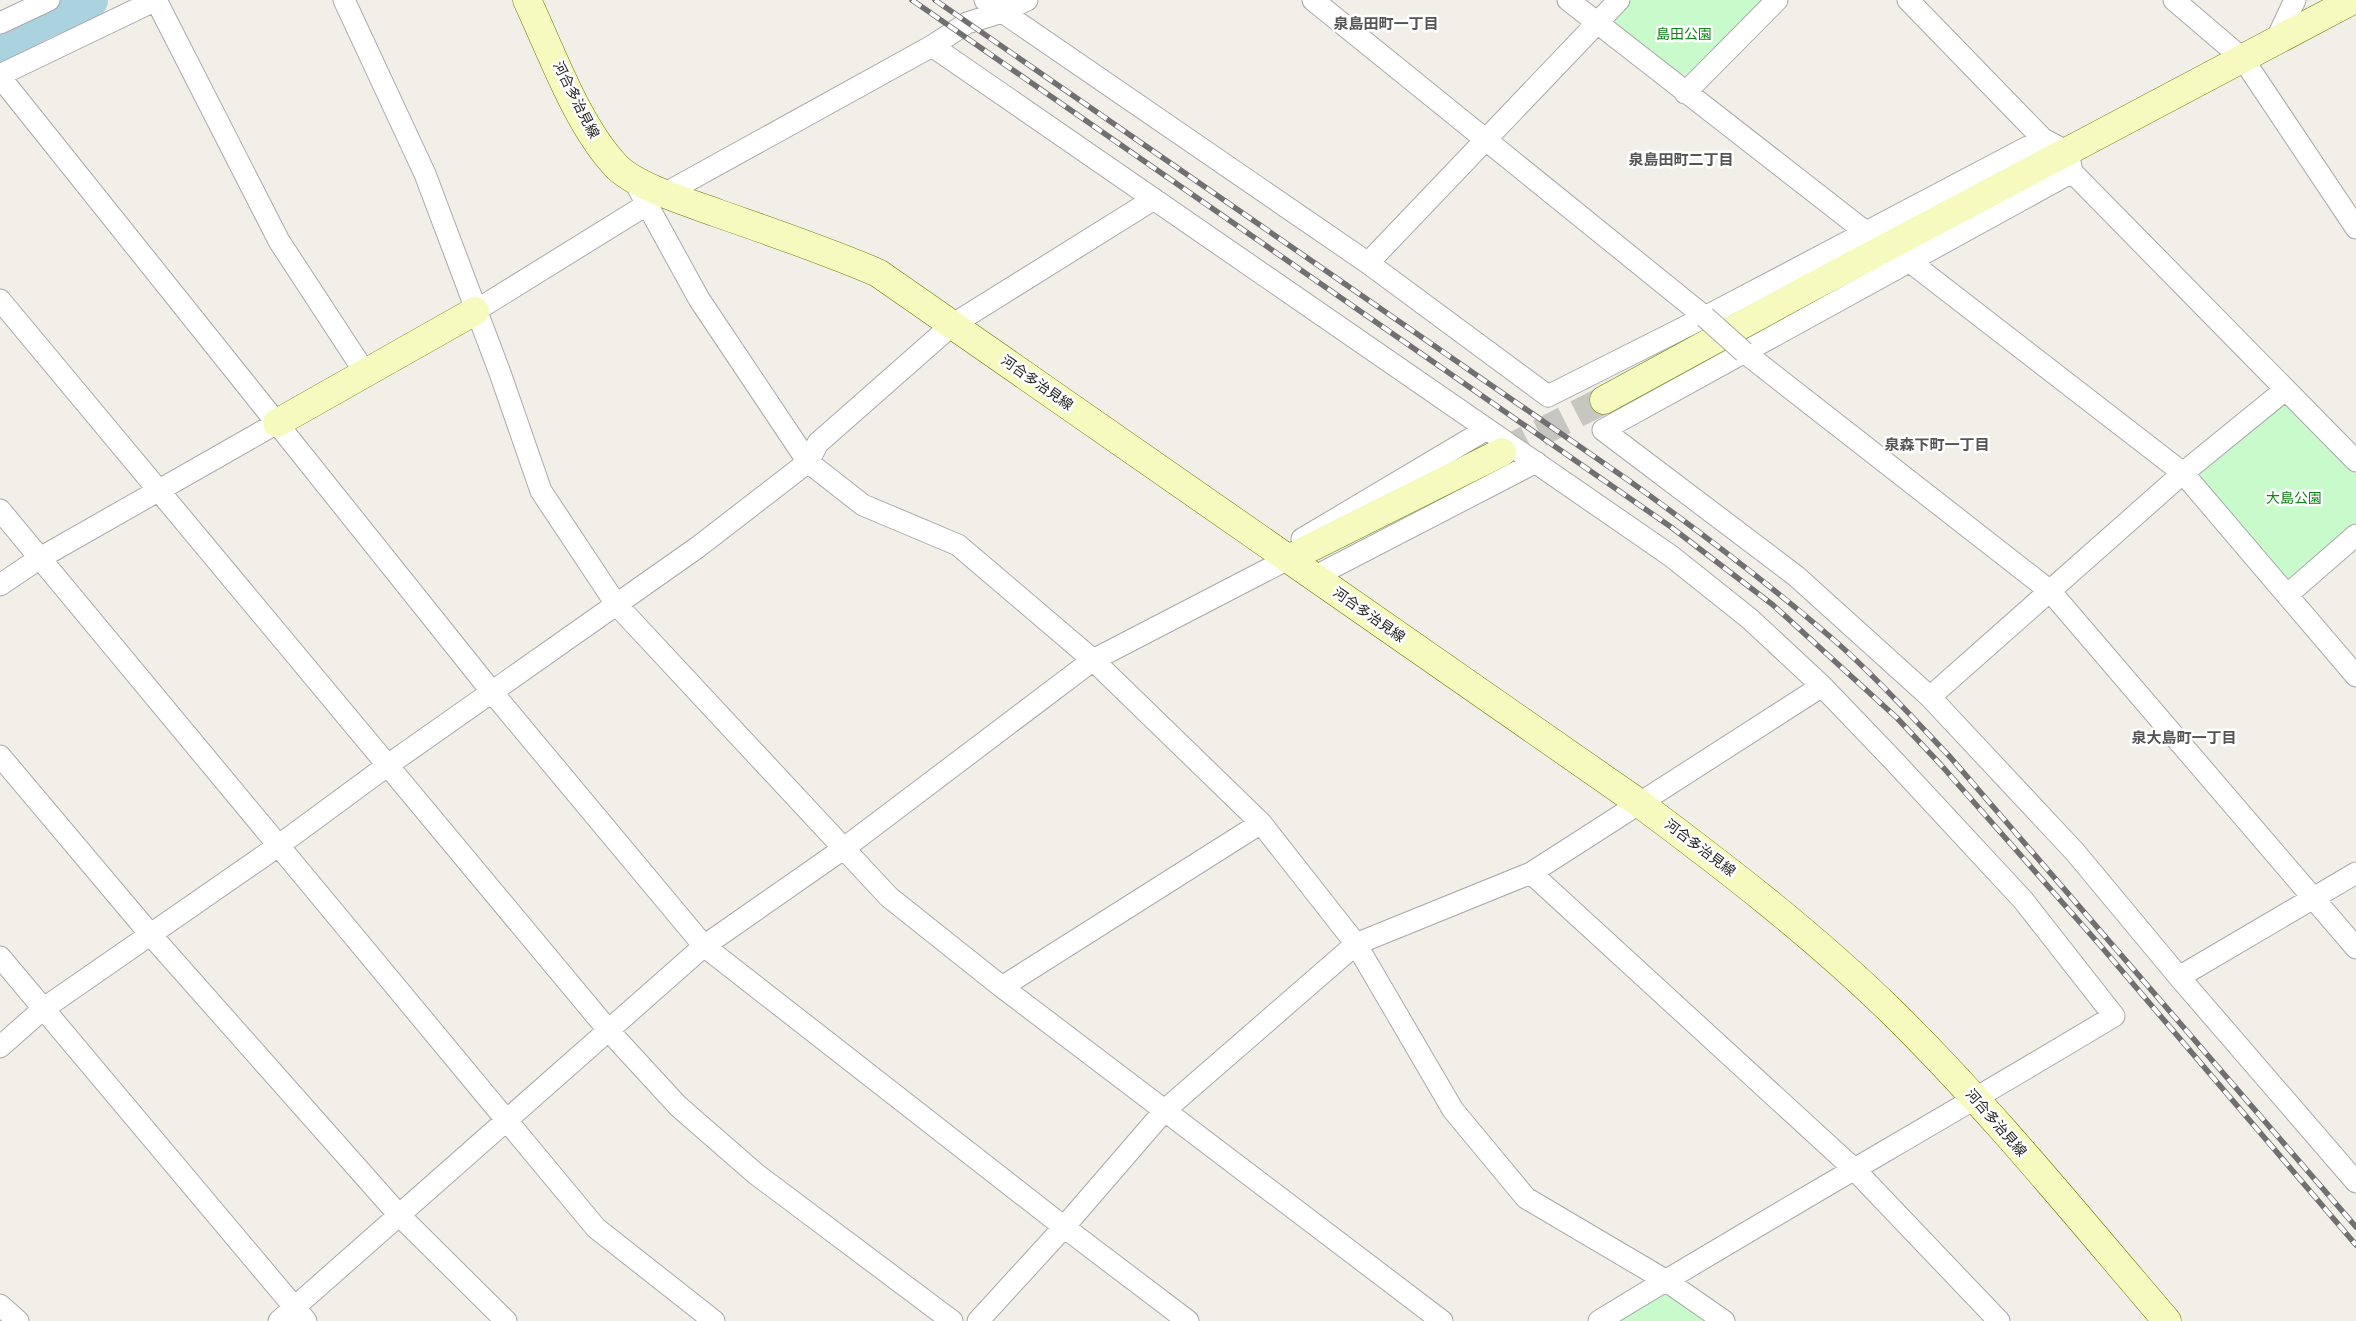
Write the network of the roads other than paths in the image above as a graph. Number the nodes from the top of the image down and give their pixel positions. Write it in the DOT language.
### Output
graph roads {
  1 [pos="49,0"];
  2 [pos="156,0"];
  3 [pos="344,0"];
  4 [pos="527,0"];
  5 [pos="1027,0"];
  6 [pos="1314,0"];
  7 [pos="1568,0"];
  8 [pos="1619,0"];
  9 [pos="1777,0"];
  10 [pos="1908,0"];
  11 [pos="2174,0"];
  12 [pos="2295,0"];
  13 [pos="2354,0"];
  14 [pos="993,6"];
  15 [pos="1597,22"];
  16 [pos="0,23"];
  17 [pos="2276,40"];
  18 [pos="932,46"];
  19 [pos="2243,58"];
  20 [pos="0,76"];
  21 [pos="1685,93"];
  22 [pos="2043,139"];
  23 [pos="1486,140"];
  24 [pos="2070,162"];
  25 [pos="1154,199"];
  26 [pos="655,200"];
  27 [pos="2356,228"];
  28 [pos="1867,232"];
  29 [pos="1910,262"];
  30 [pos="1368,263"];
  31 [pos="0,300"];
  32 [pos="475,312"];
  33 [pos="1705,317"];
  34 [pos="952,325"];
  35 [pos="1744,352"];
  36 [pos="366,374"];
  37 [pos="2285,390"];
  38 [pos="1604,400"];
  39 [pos="277,423"];
  40 [pos="1487,429"];
  41 [pos="1502,452"];
  42 [pos="2356,461"];
  43 [pos="808,462"];
  44 [pos="1536,462"];
  45 [pos="2183,473"];
  46 [pos="159,490"];
  47 [pos="0,510"];
  48 [pos="2356,535"];
  49 [pos="1283,556"];
  50 [pos="40,558"];
  51 [pos="1314,577"];
  52 [pos="0,585"];
  53 [pos="2050,590"];
  54 [pos="2287,595"];
  55 [pos="616,604"];
  56 [pos="1093,660"];
  57 [pos="2356,676"];
  58 [pos="1822,686"];
  59 [pos="492,692"];
  60 [pos="1930,697"];
  61 [pos="0,756"];
  62 [pos="388,765"];
  63 [pos="1639,802"];
  64 [pos="1261,823"];
  65 [pos="278,846"];
  66 [pos="843,849"];
  67 [pos="1531,873"];
  68 [pos="2356,873"];
  69 [pos="2313,898"];
  70 [pos="150,934"];
  71 [pos="1356,944"];
  72 [pos="704,946"];
  73 [pos="2356,948"];
  74 [pos="0,957"];
  75 [pos="2179,977"];
  76 [pos="1002,987"];
  77 [pos="43,1009"];
  78 [pos="609,1031"];
  79 [pos="0,1047"];
  80 [pos="1977,1099"];
  81 [pos="1165,1110"];
  82 [pos="507,1121"];
  83 [pos="1854,1169"];
  84 [pos="2356,1182"];
  85 [pos="399,1215"];
  86 [pos="1064,1227"];
  87 [pos="1665,1280"];
  88 [pos="0,1305"];
  89 [pos="293,1316"];
  90 [pos="18,1321"];
  91 [pos="506,1321"];
  92 [pos="714,1321"];
  93 [pos="952,1321"];
  94 [pos="978,1321"];
  95 [pos="1188,1321"];
  96 [pos="1442,1321"];
  97 [pos="1599,1321"];
  98 [pos="1724,1321"];
  99 [pos="1999,1321"];
  100 [pos="2167,1321"];
  1 -- 16 [label="street"];
  2 -- 20 [label="street"];
  2 -- 36 [label="street"];
  3 -- 32 [label="street"];
  4 -- 26 [label="main road, 河合多治見線"];
  5 -- 14 [label="street"];
  6 -- 23 [label="street"];
  7 -- 15 [label="street"];
  8 -- 15 [label="street"];
  9 -- 21 [label="street"];
  10 -- 22 [label="street"];
  11 -- 19 [label="street"];
  12 -- 17 [label="street"];
  13 -- 17 [label="main road"];
  14 -- 18 [label="street"];
  14 -- 30 [label="street"];
  15 -- 21 [label="street"];
  15 -- 23 [label="street"];
  17 -- 19 [label="main road"];
  18 -- 25 [label="street"];
  18 -- 26 [label="street"];
  19 -- 24 [label="main road"];
  19 -- 27 [label="street"];
  20 -- 39 [label="street"];
  21 -- 28 [label="street"];
  22 -- 24 [label="street"];
  22 -- 28 [label="street"];
  23 -- 30 [label="street"];
  23 -- 33 [label="street"];
  24 -- 29 [label="street"];
  24 -- 37 [label="street"];
  24 -- 38 [label="main road"];
  25 -- 34 [label="street"];
  25 -- 40 [label="street"];
  26 -- 32 [label="street"];
  26 -- 34 [label="main road, 河合多治見線"];
  26 -- 43 [label="street"];
  28 -- 33 [label="street"];
  29 -- 35 [label="street"];
  29 -- 45 [label="street"];
  30 -- 33 [label="street"];
  31 -- 46 [label="street"];
  32 -- 36 [label="main road"];
  32 -- 55 [label="street"];
  33 -- 35 [label="street, bridge"];
  34 -- 43 [label="street"];
  34 -- 49 [label="main road, 河合多治見線"];
  35 -- 53 [label="street"];
  35 -- 60 [label="street"];
  36 -- 39 [label="main road"];
  37 -- 42 [label="street"];
  37 -- 45 [label="street"];
  39 -- 46 [label="street"];
  39 -- 59 [label="street"];
  40 -- 44 [label="street"];
  40 -- 49 [label="street"];
  41 -- 49 [label="main road"];
  43 -- 55 [label="street"];
  43 -- 56 [label="street"];
  44 -- 51 [label="street"];
  44 -- 58 [label="street"];
  45 -- 53 [label="street"];
  45 -- 54 [label="street"];
  46 -- 50 [label="street"];
  46 -- 62 [label="street"];
  47 -- 50 [label="street"];
  48 -- 54 [label="street"];
  49 -- 51 [label="main road, 河合多治見線"];
  49 -- 56 [label="street"];
  50 -- 52 [label="street"];
  50 -- 65 [label="street"];
  51 -- 63 [label="main road, 河合多治見線"];
  53 -- 60 [label="street"];
  53 -- 69 [label="street"];
  54 -- 57 [label="street"];
  55 -- 59 [label="street"];
  55 -- 66 [label="street"];
  56 -- 64 [label="street"];
  56 -- 66 [label="street"];
  58 -- 63 [label="street"];
  58 -- 80 [label="street"];
  59 -- 62 [label="street"];
  59 -- 72 [label="street"];
  60 -- 75 [label="street"];
  61 -- 70 [label="street"];
  62 -- 65 [label="street"];
  62 -- 78 [label="street"];
  63 -- 67 [label="street"];
  63 -- 80 [label="main road, 河合多治見線"];
  64 -- 71 [label="street"];
  64 -- 76 [label="street"];
  65 -- 70 [label="street"];
  65 -- 82 [label="street"];
  66 -- 72 [label="street"];
  66 -- 76 [label="street"];
  67 -- 71 [label="street"];
  67 -- 83 [label="street"];
  68 -- 69 [label="street"];
  69 -- 73 [label="street"];
  69 -- 75 [label="street"];
  70 -- 77 [label="street"];
  70 -- 85 [label="street"];
  71 -- 81 [label="street"];
  71 -- 87 [label="street"];
  72 -- 78 [label="street"];
  72 -- 86 [label="street"];
  74 -- 77 [label="street"];
  75 -- 84 [label="street"];
  76 -- 81 [label="street"];
  77 -- 79 [label="street"];
  77 -- 89 [label="street"];
  78 -- 82 [label="street"];
  78 -- 93 [label="street"];
  80 -- 83 [label="street"];
  80 -- 100 [label="main road, 河合多治見線"];
  81 -- 86 [label="street"];
  81 -- 96 [label="street"];
  82 -- 85 [label="street"];
  82 -- 92 [label="street"];
  83 -- 87 [label="street"];
  83 -- 99 [label="street"];
  85 -- 89 [label="street"];
  85 -- 91 [label="street"];
  86 -- 94 [label="street"];
  86 -- 95 [label="street"];
  87 -- 97 [label="street"];
  87 -- 98 [label="street"];
  88 -- 90 [label="street"];
}
